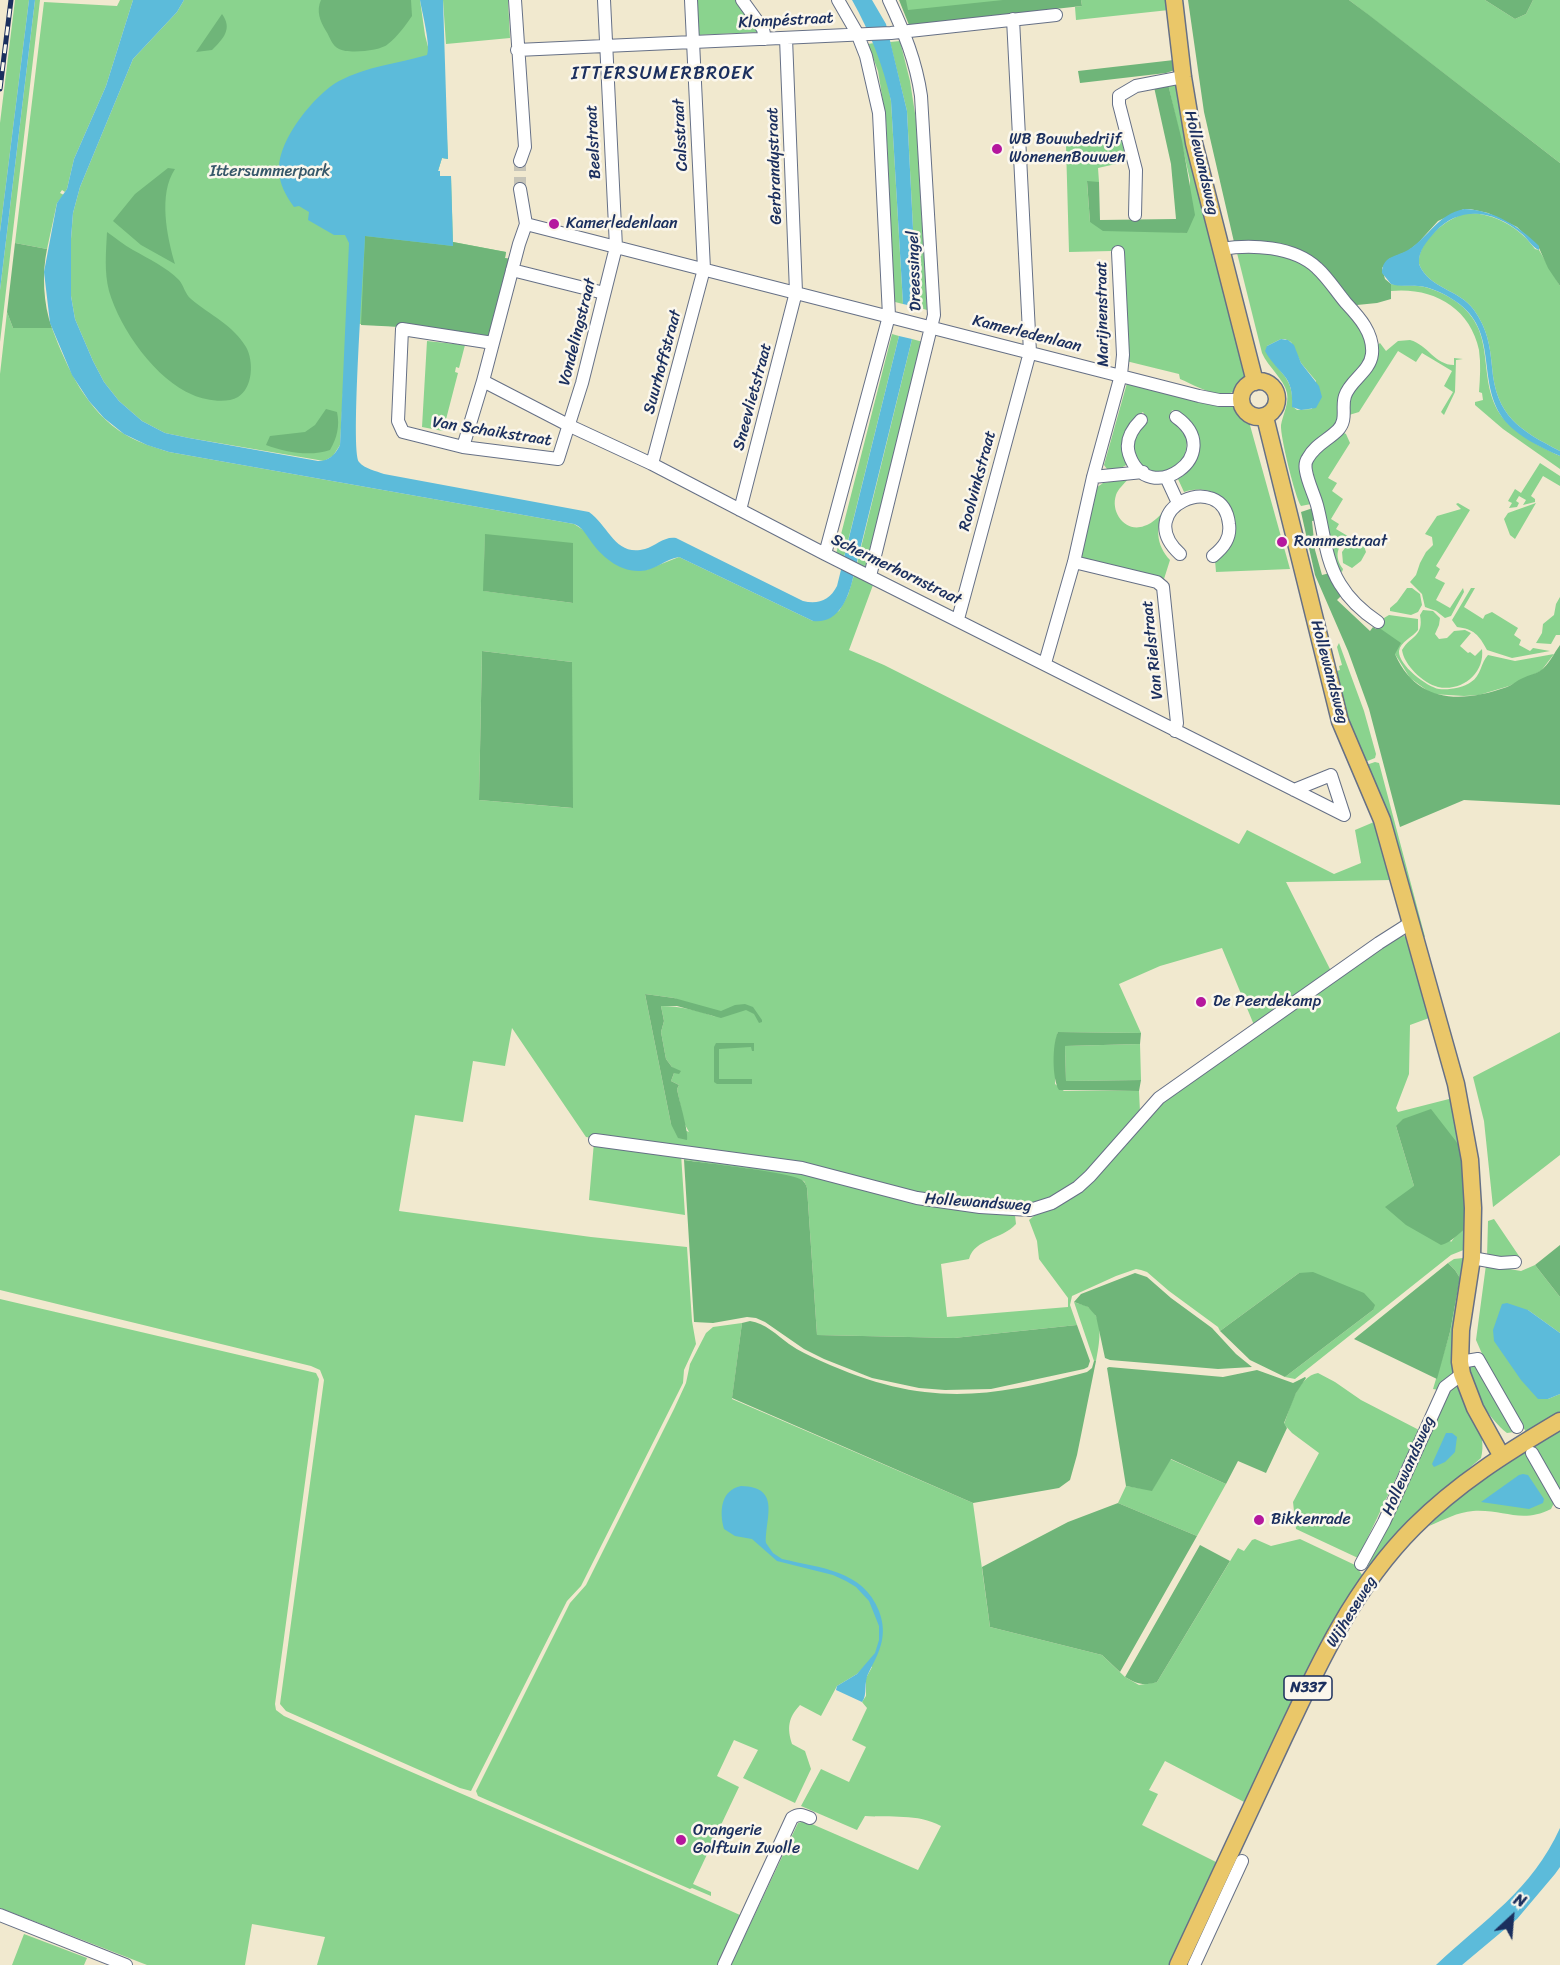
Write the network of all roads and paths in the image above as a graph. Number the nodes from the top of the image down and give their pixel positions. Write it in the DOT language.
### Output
graph roads {
  1 [pos="515,0"];
  2 [pos="604,0"];
  3 [pos="691,0"];
  4 [pos="742,0"];
  5 [pos="838,0"];
  6 [pos="889,0"];
  7 [pos="1174,0"];
  8 [pos="1056,15"];
  9 [pos="1013,19"];
  10 [pos="904,31"];
  11 [pos="863,33"];
  12 [pos="786,38"];
  13 [pos="765,39"];
  14 [pos="694,43"];
  15 [pos="606,45"];
  16 [pos="517,50"];
  17 [pos="1183,77"];
  18 [pos="520,161"];
  19 [pos="519,189"];
  20 [pos="1136,215"];
  21 [pos="526,224"];
  22 [pos="616,247"];
  23 [pos="1221,249"];
  24 [pos="1118,252"];
  25 [pos="704,269"];
  26 [pos="512,270"];
  27 [pos="796,292"];
  28 [pos="604,293"];
  29 [pos="889,316"];
  30 [pos="931,326"];
  31 [pos="493,343"];
  32 [pos="1030,352"];
  33 [pos="1120,375"];
  34 [pos="483,381"];
  35 [pos="1255,381"];
  36 [pos="1240,400"];
  37 [pos="1176,417"];
  38 [pos="1265,417"];
  39 [pos="1141,420"];
  40 [pos="570,426"];
  41 [pos="463,447"];
  42 [pos="652,464"];
  43 [pos="1143,472"];
  44 [pos="1092,477"];
  45 [pos="1166,477"];
  46 [pos="1178,503"];
  47 [pos="740,510"];
  48 [pos="825,554"];
  49 [pos="1180,554"];
  50 [pos="1213,556"];
  51 [pos="1074,562"];
  52 [pos="865,573"];
  53 [pos="958,619"];
  54 [pos="1378,622"];
  55 [pos="1045,663"];
  56 [pos="1175,731"];
  57 [pos="1294,790"];
  58 [pos="1412,922"];
  59 [pos="595,1140"];
  60 [pos="1472,1258"];
  61 [pos="1515,1262"];
  62 [pos="1461,1368"];
  63 [pos="1560,1421"];
  64 [pos="1517,1427"];
  65 [pos="1532,1453"];
  66 [pos="1501,1455"];
  67 [pos="1560,1502"];
  68 [pos="1361,1564"];
  69 [pos="810,1818"];
  70 [pos="1242,1861"];
  71 [pos="0,1915"];
  72 [pos="126,1965"];
  73 [pos="724,1965"];
  74 [pos="1178,1965"];
  75 [pos="1194,1965"];
  1 -- 16 [label="street"];
  2 -- 15 [label="street, Beelstraat"];
  3 -- 14 [label="street, Calsstraat"];
  4 -- 13 [label="street"];
  5 -- 11 [label="street, Dreessingel"];
  6 -- 10 [label="street, Dreessingel"];
  7 -- 17 [label="main road, Hollewandsweg"];
  8 -- 9 [label="street, Klompéstraat"];
  9 -- 10 [label="street, Klompéstraat"];
  9 -- 32 [label="street, Roolvinkstraat"];
  10 -- 11 [label="street, Klompéstraat"];
  10 -- 30 [label="street, Dreessingel"];
  11 -- 12 [label="street, Klompéstraat"];
  11 -- 29 [label="street, Dreessingel"];
  12 -- 13 [label="street, Klompéstraat"];
  12 -- 27 [label="street, Gerbrandystraat"];
  13 -- 14 [label="street, Klompéstraat"];
  14 -- 15 [label="street, Klompéstraat"];
  14 -- 25 [label="street, Calsstraat"];
  15 -- 16 [label="street, Klompéstraat"];
  15 -- 22 [label="street, Beelstraat"];
  16 -- 18 [label="street"];
  17 -- 20 [label="street"];
  17 -- 23 [label="main road, Hollewandsweg"];
  19 -- 21 [label="street"];
  21 -- 22 [label="street, Kamerledenlaan"];
  21 -- 26 [label="street"];
  22 -- 25 [label="street, Kamerledenlaan"];
  22 -- 28 [label="street, Vondelingstraat"];
  23 -- 35 [label="main road, Hollewandsweg"];
  23 -- 54 [label="street"];
  24 -- 33 [label="street, Marijnenstraat"];
  25 -- 27 [label="street, Kamerledenlaan"];
  25 -- 42 [label="street, Suurhoffstraat"];
  26 -- 28 [label="street"];
  26 -- 31 [label="street"];
  27 -- 29 [label="street, Kamerledenlaan"];
  27 -- 47 [label="street, Sneevlietstraat"];
  28 -- 40 [label="street, Vondelingstraat"];
  29 -- 30 [label="street, Kamerledenlaan"];
  29 -- 48 [label="street, Dreessingel"];
  30 -- 32 [label="street, Kamerledenlaan"];
  30 -- 52 [label="street, Dreessingel"];
  31 -- 34 [label="street"];
  31 -- 41 [label="street, Van Schaikstraat"];
  32 -- 33 [label="street, Kamerledenlaan"];
  32 -- 53 [label="street, Roolvinkstraat"];
  33 -- 36 [label="street, Kamerledenlaan"];
  33 -- 44 [label="street"];
  34 -- 40 [label="street, Schermerhornstraat"];
  34 -- 41 [label="street"];
  35 -- 36 [label="main road"];
  35 -- 38 [label="main road"];
  36 -- 38 [label="main road"];
  37 -- 45 [label="street"];
  38 -- 58 [label="main road, Hollewandsweg"];
  39 -- 43 [label="street"];
  40 -- 41 [label="street, Van Schaikstraat"];
  40 -- 42 [label="street, Schermerhornstraat"];
  42 -- 47 [label="street, Schermerhornstraat"];
  43 -- 44 [label="street"];
  43 -- 45 [label="street"];
  44 -- 51 [label="street"];
  45 -- 46 [label="street"];
  46 -- 49 [label="street"];
  46 -- 50 [label="street"];
  47 -- 48 [label="street, Schermerhornstraat"];
  48 -- 52 [label="street, Schermerhornstraat"];
  51 -- 55 [label="street"];
  51 -- 56 [label="street, Van Rielstraat"];
  52 -- 53 [label="street, Schermerhornstraat"];
  53 -- 55 [label="street, Schermerhornstraat"];
  55 -- 56 [label="street, Schermerhornstraat"];
  56 -- 57 [label="street, Schermerhornstraat"];
  58 -- 59 [label="street, Hollewandsweg"];
  58 -- 60 [label="main road, Hollewandsweg"];
  60 -- 61 [label="street"];
  60 -- 62 [label="main road, Hollewandsweg"];
  62 -- 64 [label="street"];
  62 -- 66 [label="main road, Hollewandsweg"];
  62 -- 68 [label="street, Hollewandsweg"];
  63 -- 66 [label="main road, Wijheseweg / N337"];
  65 -- 67 [label="street"];
  66 -- 74 [label="main road, Wijheseweg / N337"];
  69 -- 73 [label="street"];
  70 -- 75 [label="street"];
  71 -- 72 [label="street"];
}
